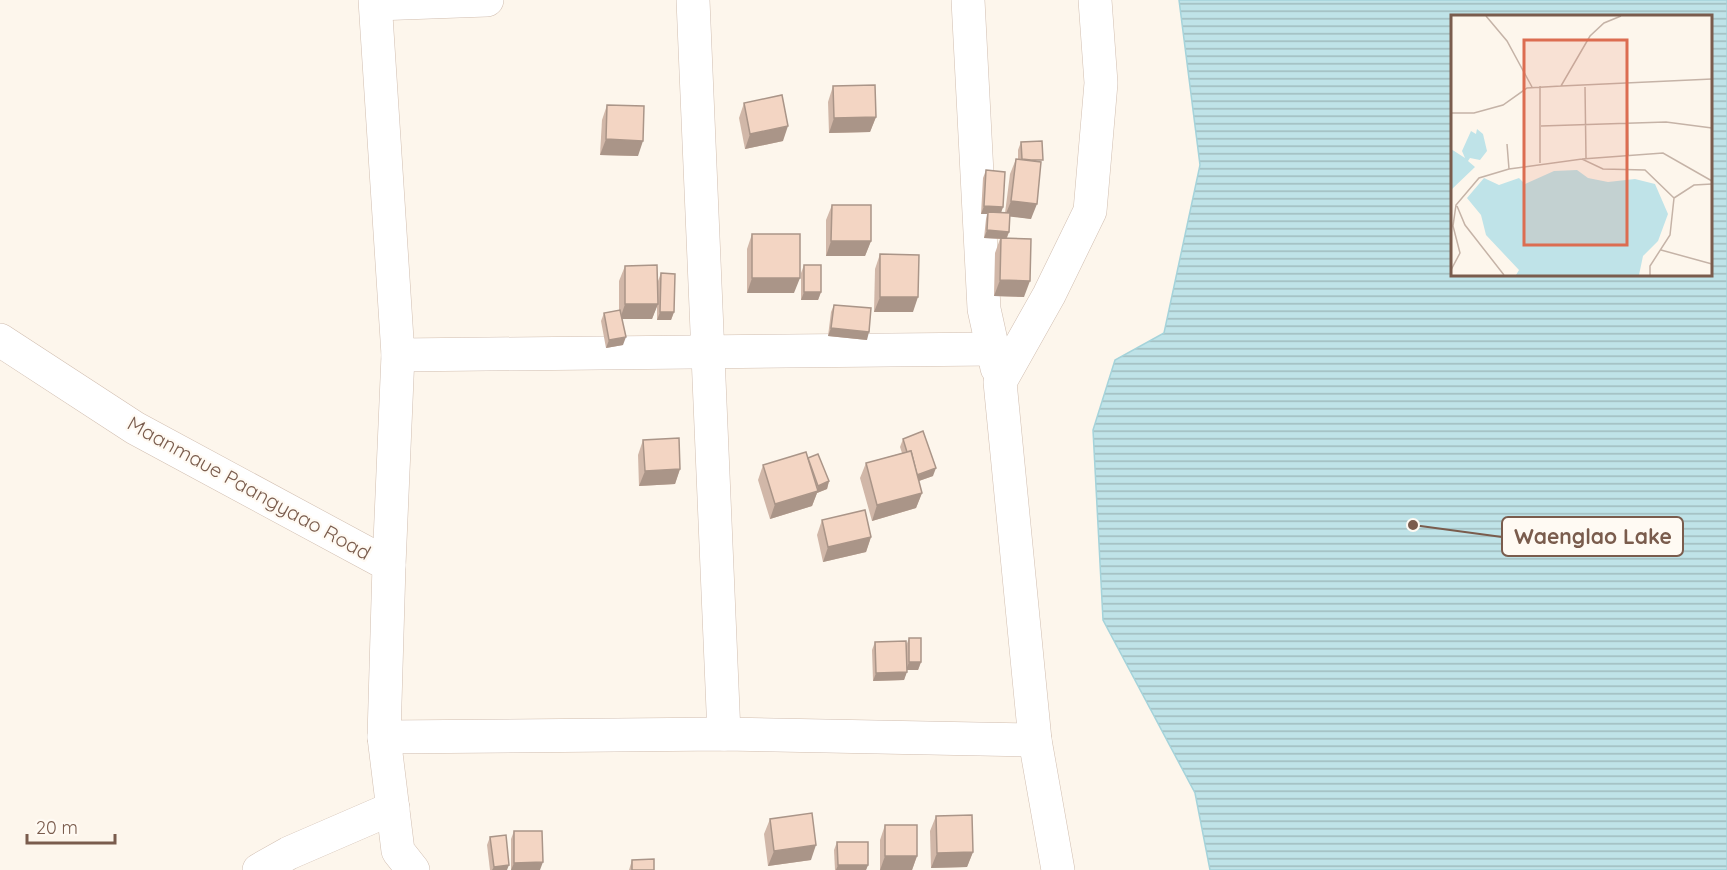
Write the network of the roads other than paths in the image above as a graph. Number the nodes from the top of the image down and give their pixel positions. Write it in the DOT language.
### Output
graph roads {
  1 [pos="488,0"];
  2 [pos="693,0"];
  3 [pos="968,0"];
  4 [pos="1095,0"];
  5 [pos="375,2"];
  6 [pos="0,340"];
  7 [pos="993,349"];
  8 [pos="709,351"];
  9 [pos="398,355"];
  10 [pos="1000,382"];
  11 [pos="389,565"];
  12 [pos="724,734"];
  13 [pos="384,737"];
  14 [pos="1035,740"];
  15 [pos="393,808"];
  16 [pos="259,870"];
  17 [pos="413,870"];
  18 [pos="1058,870"];
  1 -- 5 [label="street"];
  2 -- 8 [label="street"];
  3 -- 7 [label="street"];
  4 -- 10 [label="street"];
  5 -- 9 [label="street"];
  6 -- 11 [label="street, Maanmaue Paangyaao Road"];
  7 -- 8 [label="street"];
  7 -- 10 [label="street"];
  8 -- 9 [label="street"];
  8 -- 12 [label="street"];
  9 -- 11 [label="street"];
  10 -- 14 [label="street"];
  11 -- 13 [label="street, Maanmaue Paangyaao Road"];
  12 -- 13 [label="street"];
  12 -- 14 [label="street"];
  13 -- 15 [label="street, Maanmaue Paangyaao Road"];
  14 -- 18 [label="street"];
  15 -- 16 [label="street"];
  15 -- 17 [label="street, Maanmaue Paangyaao Road"];
}
